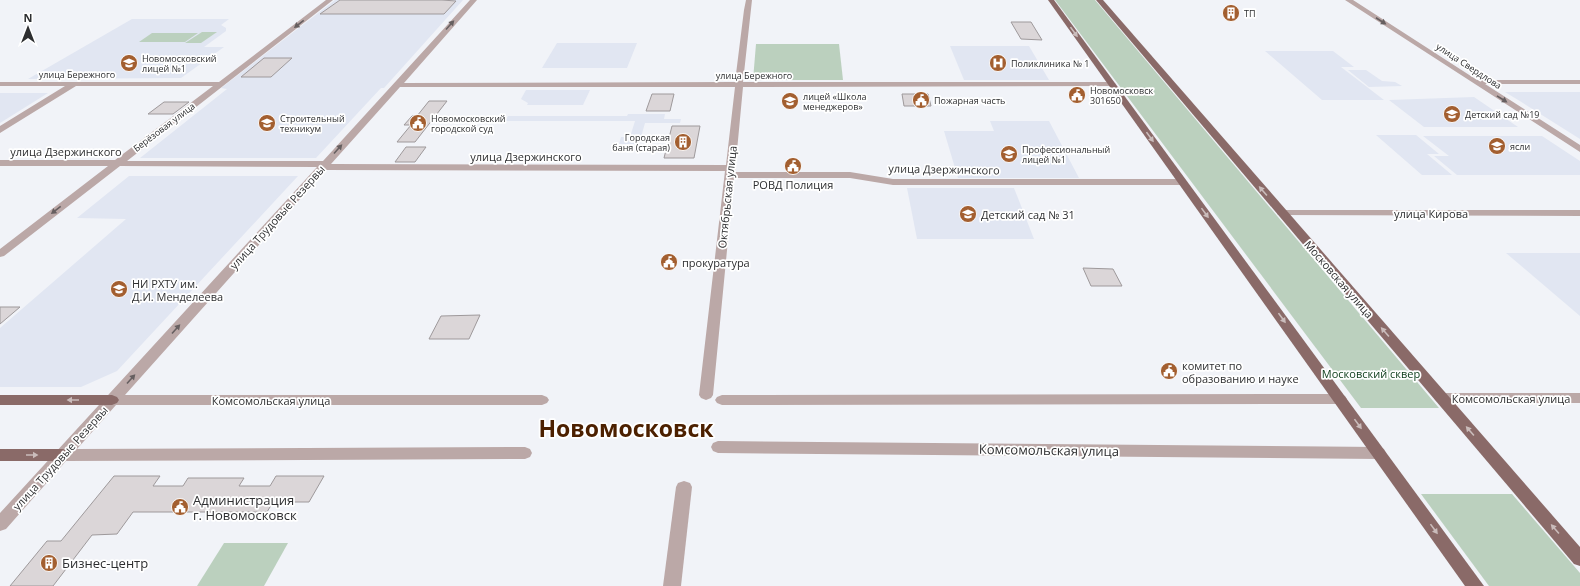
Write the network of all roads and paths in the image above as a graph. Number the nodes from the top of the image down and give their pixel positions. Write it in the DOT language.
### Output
graph roads {
  1 [pos="330,0"];
  2 [pos="474,0"];
  3 [pos="749,0"];
  4 [pos="1051,0"];
  5 [pos="1098,0"];
  6 [pos="1348,0"];
  7 [pos="1475,82"];
  8 [pos="1580,82"];
  9 [pos="0,84"];
  10 [pos="223,84"];
  11 [pos="1112,84"];
  12 [pos="73,85"];
  13 [pos="396,85"];
  14 [pos="739,85"];
  15 [pos="0,130"];
  16 [pos="1580,149"];
  17 [pos="0,163"];
  18 [pos="117,163"];
  19 [pos="323,166"];
  20 [pos="730,171"];
  21 [pos="1182,182"];
  22 [pos="1282,213"];
  23 [pos="1580,213"];
  24 [pos="0,254"];
  25 [pos="706,395"];
  26 [pos="1441,398"];
  27 [pos="1580,398"];
  28 [pos="1340,399"];
  29 [pos="0,400"];
  30 [pos="112,400"];
  31 [pos="542,400"];
  32 [pos="722,400"];
  33 [pos="718,447"];
  34 [pos="525,453"];
  35 [pos="1379,454"];
  36 [pos="0,455"];
  37 [pos="63,455"];
  38 [pos="684,487"];
  39 [pos="0,524"];
  40 [pos="1580,559"];
  41 [pos="672,586"];
  42 [pos="1475,586"];
  1 -- 10 [label="street, Берёзовая улица, one-way"];
  13 -- 2 [label="street, улица Трудовые Резервы, one-way"];
  3 -- 14 [label="street, Октябрьская улица"];
  4 -- 11 [label="main road, one-way"];
  22 -- 5 [label="main road, Московская улица, one-way"];
  6 -- 7 [label="street, улица Свердлова, one-way"];
  7 -- 8 [label="street"];
  7 -- 16 [label="street, улица Свердлова, one-way"];
  9 -- 12 [label="street, улица Бережного"];
  10 -- 12 [label="street, улица Бережного"];
  10 -- 18 [label="street, Берёзовая улица"];
  11 -- 14 [label="street, улица Бережного"];
  11 -- 21 [label="main road, one-way"];
  12 -- 15 [label="street"];
  13 -- 14 [label="street, улица Бережного"];
  19 -- 13 [label="street, улица Трудовые Резервы, one-way"];
  14 -- 20 [label="street, Октябрьская улица"];
  17 -- 18 [label="street, улица Дзержинского"];
  18 -- 19 [label="street, улица Дзержинского"];
  18 -- 24 [label="street, Берёзовая улица, one-way"];
  19 -- 20 [label="street, улица Дзержинского"];
  30 -- 19 [label="street, улица Трудовые Резервы, one-way"];
  20 -- 21 [label="street, улица Дзержинского"];
  20 -- 25 [label="street, Октябрьская улица"];
  21 -- 28 [label="main road, one-way"];
  22 -- 23 [label="street, улица Кирова"];
  26 -- 22 [label="main road, Московская улица, one-way"];
  26 -- 27 [label="street, Комсомольская улица"];
  40 -- 26 [label="main road, Московская улица, one-way"];
  28 -- 32 [label="street"];
  28 -- 35 [label="main road, one-way"];
  30 -- 29 [label="main road, Комсомольская улица, one-way"];
  30 -- 31 [label="street, Комсомольская улица"];
  30 -- 37 [label="street, улица Трудовые Резервы"];
  33 -- 35 [label="street, Комсомольская улица"];
  34 -- 37 [label="street"];
  35 -- 42 [label="main road, one-way"];
  36 -- 37 [label="main road, one-way"];
  37 -- 39 [label="street, улица Трудовые Резервы"];
  38 -- 41 [label="street"];
}
